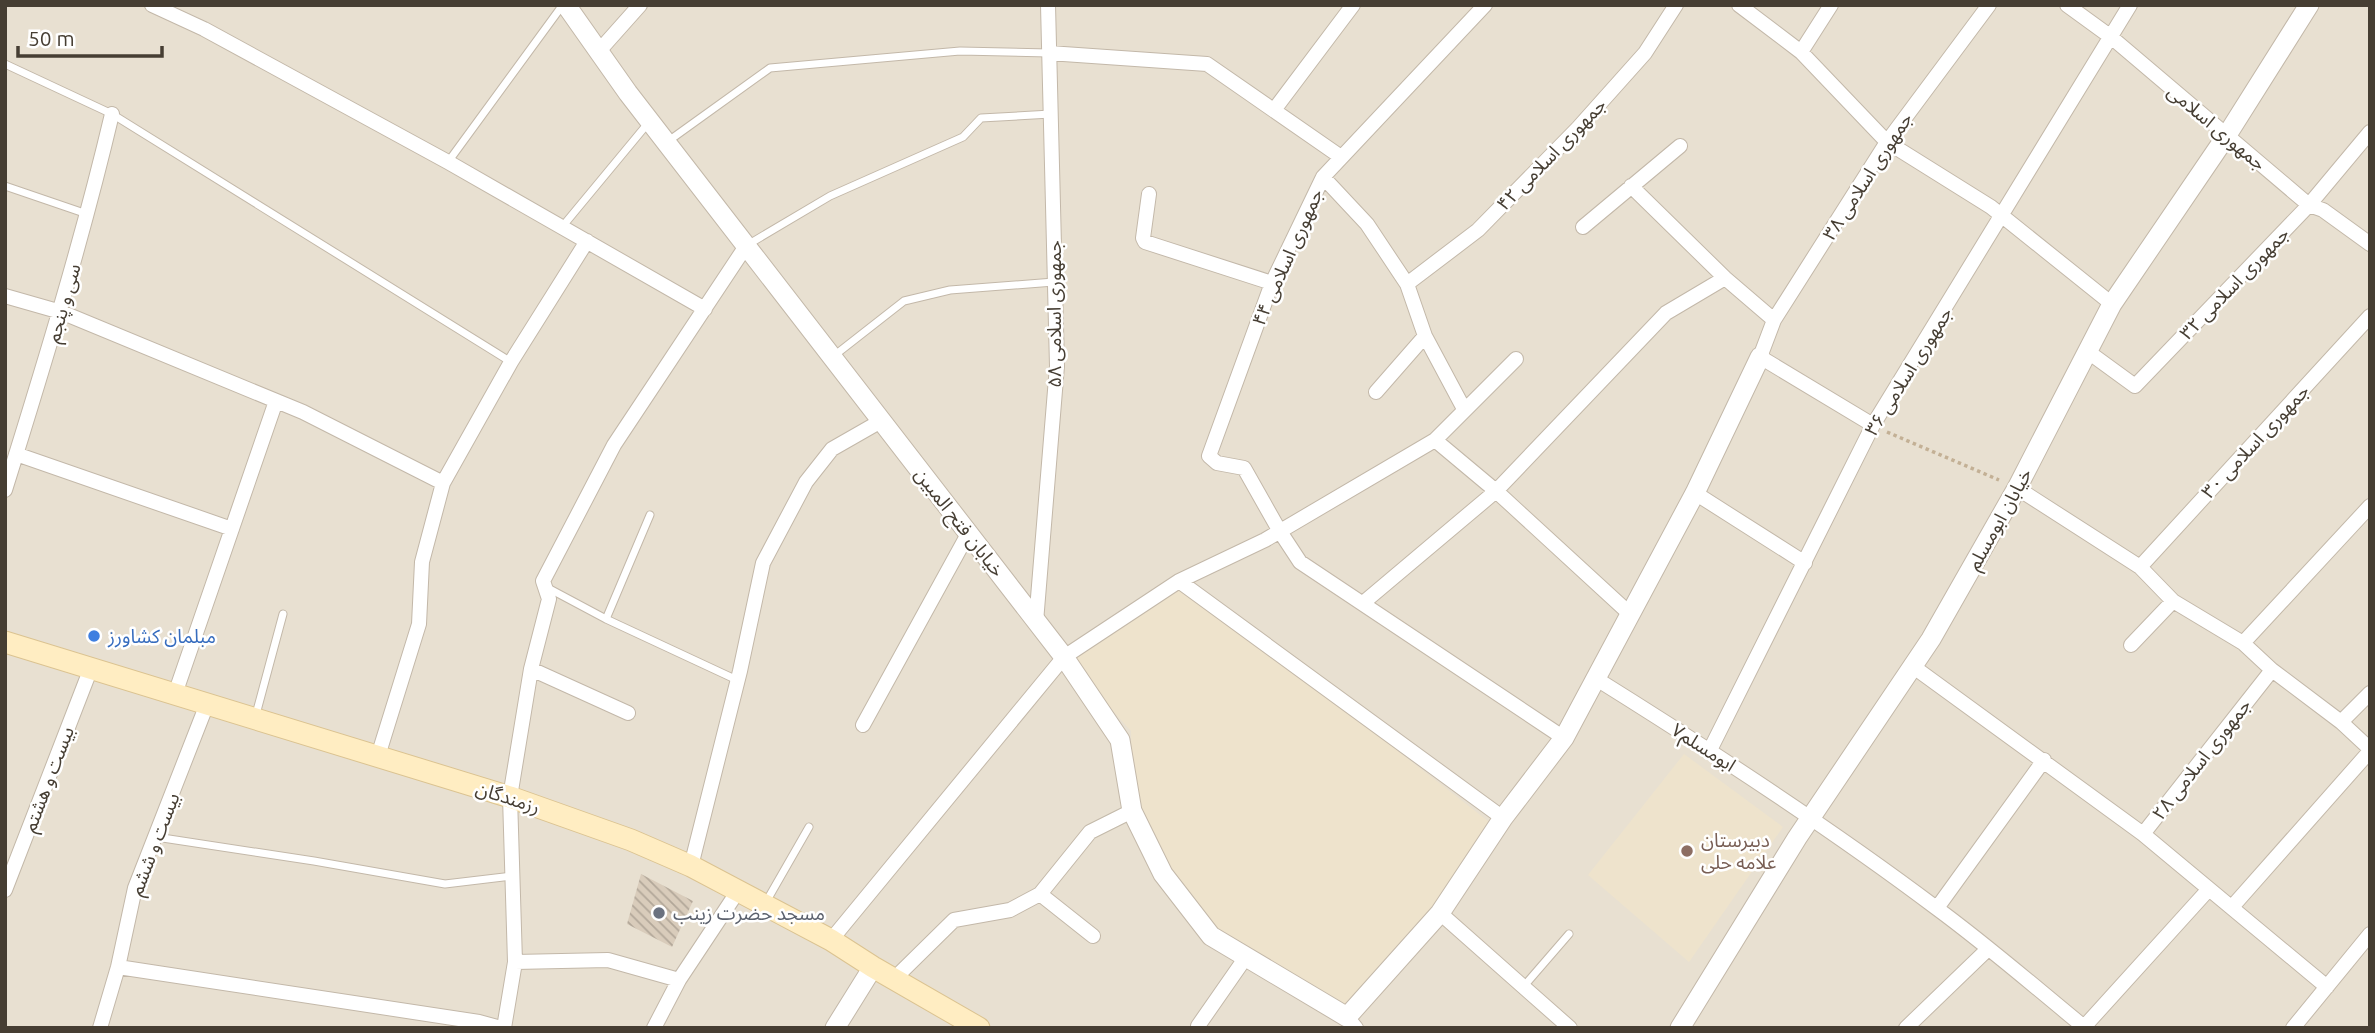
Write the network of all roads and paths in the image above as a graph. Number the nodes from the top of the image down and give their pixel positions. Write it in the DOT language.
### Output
graph roads {
  1 [pos="152,5"];
  2 [pos="564,5"];
  3 [pos="640,5"];
  4 [pos="1048,5"];
  5 [pos="1353,5"];
  6 [pos="1485,5"];
  7 [pos="1676,5"];
  8 [pos="1739,5"];
  9 [pos="1831,5"];
  10 [pos="1990,5"];
  11 [pos="2067,5"];
  12 [pos="2130,5"];
  13 [pos="2309,5"];
  14 [pos="2111,37"];
  15 [pos="599,51"];
  16 [pos="1801,52"];
  17 [pos="1049,53"];
  18 [pos="5,64"];
  19 [pos="1274,110"];
  20 [pos="112,114"];
  21 [pos="1051,114"];
  22 [pos="650,121"];
  23 [pos="2370,132"];
  24 [pos="2227,135"];
  25 [pos="666,142"];
  26 [pos="1887,142"];
  27 [pos="1680,146"];
  28 [pos="1341,157"];
  29 [pos="448,162"];
  30 [pos="1323,177"];
  31 [pos="5,186"];
  32 [pos="1631,186"];
  33 [pos="1149,194"];
  34 [pos="2309,205"];
  35 [pos="88,215"];
  36 [pos="2002,217"];
  37 [pos="562,227"];
  38 [pos="1583,227"];
  39 [pos="587,241"];
  40 [pos="2370,244"];
  41 [pos="746,246"];
  42 [pos="1725,278"];
  43 [pos="1055,281"];
  44 [pos="1272,283"];
  45 [pos="1406,284"];
  46 [pos="5,296"];
  47 [pos="2112,304"];
  48 [pos="705,309"];
  49 [pos="61,312"];
  50 [pos="2370,316"];
  51 [pos="1774,320"];
  52 [pos="1425,337"];
  53 [pos="2087,351"];
  54 [pos="1760,357"];
  55 [pos="832,358"];
  56 [pos="1516,359"];
  57 [pos="511,362"];
  58 [pos="1376,392"];
  59 [pos="276,401"];
  60 [pos="1464,409"];
  61 [pos="881,421"];
  62 [pos="1873,425"];
  63 [pos="1435,440"];
  64 [pos="16,454"];
  65 [pos="443,483"];
  66 [pos="2017,488"];
  67 [pos="5,490"];
  68 [pos="1496,491"];
  69 [pos="1695,493"];
  70 [pos="2370,506"];
  71 [pos="650,516"];
  72 [pos="232,529"];
  73 [pos="1279,530"];
  74 [pos="968,534"];
  75 [pos="1805,563"];
  76 [pos="2140,567"];
  77 [pos="1179,581"];
  78 [pos="545,586"];
  79 [pos="2173,601"];
  80 [pos="1363,603"];
  81 [pos="283,614"];
  82 [pos="1630,614"];
  83 [pos="606,619"];
  84 [pos="1036,622"];
  85 [pos="5,642"];
  86 [pos="2243,643"];
  87 [pos="2131,645"];
  88 [pos="1063,657"];
  89 [pos="1911,665"];
  90 [pos="91,668"];
  91 [pos="531,669"];
  92 [pos="2272,670"];
  93 [pos="1595,678"];
  94 [pos="737,680"];
  95 [pos="2370,693"];
  96 [pos="175,694"];
  97 [pos="208,704"];
  98 [pos="628,713"];
  99 [pos="255,718"];
  100 [pos="2341,722"];
  101 [pos="863,725"];
  102 [pos="1563,737"];
  103 [pos="1710,750"];
  104 [pos="2370,750"];
  105 [pos="378,756"];
  106 [pos="2044,761"];
  107 [pos="510,797"];
  108 [pos="1132,811"];
  109 [pos="1503,818"];
  110 [pos="1812,818"];
  111 [pos="809,827"];
  112 [pos="2143,834"];
  113 [pos="156,837"];
  114 [pos="691,866"];
  115 [pos="514,875"];
  116 [pos="2209,889"];
  117 [pos="5,890"];
  118 [pos="738,891"];
  119 [pos="1040,894"];
  120 [pos="765,905"];
  121 [pos="2232,907"];
  122 [pos="1937,908"];
  123 [pos="1440,913"];
  124 [pos="1569,934"];
  125 [pos="2370,934"];
  126 [pos="1093,936"];
  127 [pos="831,940"];
  128 [pos="1988,949"];
  129 [pos="1247,957"];
  130 [pos="515,962"];
  131 [pos="118,967"];
  132 [pos="873,967"];
  133 [pos="678,979"];
  134 [pos="894,979"];
  135 [pos="1523,987"];
  136 [pos="2326,987"];
  137 [pos="1352,1022"];
  138 [pos="1198,1026"];
  139 [pos="100,1028"];
  140 [pos="503,1028"];
  141 [pos="654,1028"];
  142 [pos="835,1028"];
  143 [pos="979,1028"];
  144 [pos="1570,1028"];
  145 [pos="1680,1028"];
  146 [pos="1906,1028"];
  147 [pos="2084,1028"];
  148 [pos="2293,1028"];
  1 -- 29 [label="street"];
  2 -- 15 [label="street, خیابان فتح المبین"];
  2 -- 29 [label="lane"];
  3 -- 15 [label="street"];
  4 -- 17 [label="street, جمهوری اسلامی ۵۸"];
  5 -- 19 [label="street"];
  6 -- 28 [label="street, جمهوری اسلامی ۴۴"];
  7 -- 45 [label="street, جمهوری اسلامی ۴۲"];
  8 -- 16 [label="street"];
  9 -- 16 [label="street"];
  10 -- 26 [label="street, جمهوری اسلامی ۳۸"];
  11 -- 14 [label="street, جمهوری اسلامی"];
  12 -- 14 [label="street, جمهوری اسلامی ۳۶"];
  13 -- 24 [label="street, خیابان ابومسلم"];
  14 -- 24 [label="street, جمهوری اسلامی"];
  14 -- 36 [label="street, جمهوری اسلامی ۳۶"];
  15 -- 22 [label="street, خیابان فتح المبین"];
  16 -- 26 [label="street"];
  17 -- 19 [label="street"];
  17 -- 21 [label="street, جمهوری اسلامی ۵۸"];
  17 -- 25 [label="lane"];
  18 -- 20 [label="lane"];
  19 -- 28 [label="street"];
  20 -- 35 [label="street, سی و پنجم"];
  20 -- 57 [label="lane"];
  21 -- 41 [label="lane"];
  21 -- 43 [label="street, جمهوری اسلامی ۵۸"];
  22 -- 25 [label="street, خیابان فتح المبین"];
  22 -- 37 [label="lane"];
  23 -- 34 [label="street, جمهوری اسلامی ۳۲"];
  24 -- 34 [label="street, جمهوری اسلامی"];
  24 -- 47 [label="street, خیابان ابومسلم"];
  25 -- 41 [label="street, خیابان فتح المبین"];
  26 -- 36 [label="street"];
  26 -- 51 [label="street, جمهوری اسلامی ۳۸"];
  27 -- 32 [label="street"];
  28 -- 30 [label="street, جمهوری اسلامی ۴۴"];
  29 -- 37 [label="street"];
  30 -- 44 [label="street, جمهوری اسلامی ۴۴"];
  30 -- 45 [label="street"];
  31 -- 35 [label="lane"];
  32 -- 38 [label="street"];
  32 -- 42 [label="street"];
  33 -- 44 [label="street"];
  34 -- 40 [label="street, جمهوری اسلامی"];
  34 -- 53 [label="street, جمهوری اسلامی ۳۲"];
  35 -- 49 [label="street, سی و پنجم"];
  36 -- 47 [label="street"];
  36 -- 62 [label="street, جمهوری اسلامی ۳۶"];
  37 -- 39 [label="street"];
  39 -- 48 [label="street"];
  39 -- 57 [label="street"];
  41 -- 48 [label="street"];
  41 -- 55 [label="street, خیابان فتح المبین"];
  42 -- 51 [label="street"];
  42 -- 68 [label="street"];
  43 -- 55 [label="lane"];
  43 -- 84 [label="street, جمهوری اسلامی ۵۸"];
  44 -- 73 [label="street, جمهوری اسلامی ۴۴"];
  45 -- 52 [label="street"];
  46 -- 49 [label="street"];
  47 -- 53 [label="street, خیابان ابومسلم"];
  48 -- 78 [label="street"];
  49 -- 59 [label="street"];
  49 -- 64 [label="street, سی و پنجم"];
  50 -- 76 [label="street, جمهوری اسلامی ۳۰"];
  51 -- 54 [label="street, جمهوری اسلامی ۳۸"];
  52 -- 58 [label="street"];
  52 -- 60 [label="street"];
  53 -- 66 [label="street, خیابان ابومسلم"];
  54 -- 62 [label="street"];
  54 -- 69 [label="street"];
  55 -- 61 [label="street, خیابان فتح المبین"];
  56 -- 60 [label="street"];
  57 -- 65 [label="street"];
  59 -- 65 [label="street"];
  59 -- 72 [label="street"];
  60 -- 63 [label="street"];
  61 -- 74 [label="street, خیابان فتح المبین"];
  61 -- 94 [label="street"];
  62 -- 66 [label="path"];
  62 -- 75 [label="street, جمهوری اسلامی ۳۶"];
  63 -- 68 [label="street"];
  63 -- 73 [label="street"];
  64 -- 67 [label="street, سی و پنجم"];
  64 -- 72 [label="street"];
  65 -- 105 [label="street"];
  66 -- 76 [label="street"];
  66 -- 89 [label="street, خیابان ابومسلم"];
  68 -- 80 [label="street"];
  68 -- 82 [label="street"];
  69 -- 75 [label="street"];
  69 -- 82 [label="street"];
  70 -- 86 [label="street"];
  71 -- 83 [label="lane"];
  72 -- 96 [label="street"];
  73 -- 77 [label="street"];
  73 -- 80 [label="street"];
  74 -- 84 [label="street, خیابان فتح المبین"];
  74 -- 101 [label="street"];
  75 -- 103 [label="street, جمهوری اسلامی ۳۶"];
  76 -- 79 [label="street"];
  77 -- 88 [label="street"];
  77 -- 109 [label="street"];
  78 -- 83 [label="lane"];
  78 -- 91 [label="street"];
  79 -- 86 [label="street"];
  79 -- 87 [label="street"];
  80 -- 102 [label="street"];
  81 -- 99 [label="lane"];
  82 -- 93 [label="street"];
  83 -- 94 [label="lane"];
  84 -- 88 [label="street, خیابان فتح المبین"];
  85 -- 90 [label="main road, رزمندگان"];
  86 -- 92 [label="street"];
  88 -- 108 [label="street, خیابان فتح المبین"];
  88 -- 127 [label="street"];
  89 -- 106 [label="street, جمهوری اسلامی ۲۸"];
  89 -- 110 [label="street, خیابان ابومسلم"];
  90 -- 96 [label="main road, رزمندگان"];
  90 -- 117 [label="street, بیست و هشتم"];
  91 -- 98 [label="street"];
  91 -- 107 [label="street"];
  92 -- 100 [label="street"];
  92 -- 112 [label="street, جمهوری اسلامی ۲۸"];
  93 -- 102 [label="street"];
  93 -- 103 [label="street, ابومسلم۷"];
  94 -- 114 [label="street"];
  95 -- 100 [label="street"];
  96 -- 97 [label="main road, رزمندگان"];
  97 -- 99 [label="main road, رزمندگان"];
  97 -- 113 [label="street, بیست و ششم"];
  99 -- 105 [label="main road, رزمندگان"];
  100 -- 104 [label="street"];
  102 -- 109 [label="street"];
  103 -- 110 [label="street, ابومسلم۷"];
  104 -- 121 [label="street"];
  105 -- 107 [label="main road, رزمندگان"];
  106 -- 112 [label="street, جمهوری اسلامی ۲۸"];
  106 -- 122 [label="street"];
  107 -- 114 [label="main road, رزمندگان"];
  107 -- 115 [label="street"];
  108 -- 119 [label="street"];
  108 -- 129 [label="street, خیابان فتح المبین"];
  109 -- 123 [label="street"];
  110 -- 122 [label="street, ابومسلم۷"];
  110 -- 145 [label="street, خیابان ابومسلم"];
  111 -- 120 [label="lane"];
  112 -- 116 [label="street"];
  113 -- 115 [label="lane"];
  113 -- 131 [label="street, بیست و ششم"];
  114 -- 118 [label="main road, رزمندگان"];
  115 -- 130 [label="street"];
  116 -- 121 [label="street"];
  116 -- 147 [label="street"];
  118 -- 120 [label="main road, رزمندگان"];
  118 -- 133 [label="street"];
  119 -- 126 [label="street"];
  119 -- 134 [label="street"];
  120 -- 127 [label="main road, رزمندگان"];
  121 -- 136 [label="street"];
  122 -- 128 [label="street, ابومسلم۷"];
  123 -- 135 [label="street"];
  123 -- 137 [label="street"];
  124 -- 135 [label="lane"];
  125 -- 136 [label="street"];
  127 -- 132 [label="main road, رزمندگان"];
  128 -- 146 [label="street"];
  128 -- 147 [label="street, ابومسلم۷"];
  129 -- 137 [label="street, خیابان فتح المبین"];
  129 -- 138 [label="street"];
  130 -- 133 [label="street"];
  130 -- 140 [label="street"];
  131 -- 139 [label="street, بیست و ششم"];
  131 -- 140 [label="street"];
  132 -- 134 [label="main road, رزمندگان"];
  132 -- 142 [label="street"];
  133 -- 141 [label="street"];
  134 -- 143 [label="main road, رزمندگان"];
  135 -- 144 [label="street"];
  136 -- 148 [label="street"];
}
